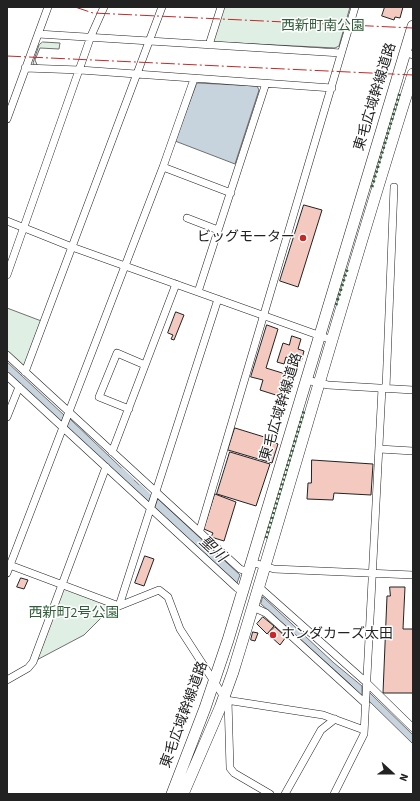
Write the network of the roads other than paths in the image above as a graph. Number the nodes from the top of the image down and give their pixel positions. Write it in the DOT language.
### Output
graph roads {
  1 [pos="48,7"];
  2 [pos="104,7"];
  3 [pos="162,7"];
  4 [pos="221,7"];
  5 [pos="355,7"];
  6 [pos="413,26"];
  7 [pos="38,34"];
  8 [pos="91,36"];
  9 [pos="150,42"];
  10 [pos="209,45"];
  11 [pos="341,53"];
  12 [pos="409,53"];
  13 [pos="25,68"];
  14 [pos="80,70"];
  15 [pos="413,74"];
  16 [pos="137,75"];
  17 [pos="194,79"];
  18 [pos="266,83"];
  19 [pos="332,88"];
  20 [pos="7,119"];
  21 [pos="163,167"];
  22 [pos="394,186"];
  23 [pos="230,194"];
  24 [pos="187,218"];
  25 [pos="7,221"];
  26 [pos="25,228"];
  27 [pos="218,230"];
  28 [pos="72,247"];
  29 [pos="126,266"];
  30 [pos="7,275"];
  31 [pos="176,284"];
  32 [pos="198,292"];
  33 [pos="218,299"];
  34 [pos="264,316"];
  35 [pos="319,336"];
  36 [pos="332,340"];
  37 [pos="7,355"];
  38 [pos="145,365"];
  39 [pos="25,372"];
  40 [pos="7,376"];
  41 [pos="306,380"];
  42 [pos="320,384"];
  43 [pos="19,387"];
  44 [pos="384,388"];
  45 [pos="413,390"];
  46 [pos="129,409"];
  47 [pos="67,413"];
  48 [pos="7,417"];
  49 [pos="62,426"];
  50 [pos="379,449"];
  51 [pos="413,451"];
  52 [pos="112,452"];
  53 [pos="106,467"];
  54 [pos="155,492"];
  55 [pos="151,506"];
  56 [pos="200,530"];
  57 [pos="9,564"];
  58 [pos="265,567"];
  59 [pos="249,571"];
  60 [pos="7,573"];
  61 [pos="372,574"];
  62 [pos="413,575"];
  63 [pos="61,584"];
  64 [pos="258,588"];
  65 [pos="243,590"];
  66 [pos="254,603"];
  67 [pos="119,606"];
  68 [pos="7,680"];
  69 [pos="215,682"];
  70 [pos="367,686"];
  71 [pos="226,699"];
  72 [pos="366,702"];
  73 [pos="335,719"];
  74 [pos="413,728"];
  75 [pos="364,730"];
  76 [pos="172,794"];
  77 [pos="182,794"];
  78 [pos="270,794"];
  79 [pos="286,794"];
  80 [pos="334,794"];
  1 -- 7 [label="street"];
  2 -- 8 [label="street"];
  3 -- 9 [label="street"];
  4 -- 10 [label="street"];
  5 -- 11 [label="street"];
  6 -- 12 [label="highway, 東毛広域幹線道路"];
  7 -- 8 [label="street"];
  7 -- 13 [label="street"];
  8 -- 9 [label="street"];
  8 -- 14 [label="street"];
  9 -- 10 [label="street"];
  9 -- 16 [label="street"];
  10 -- 11 [label="street"];
  11 -- 19 [label="street"];
  12 -- 35 [label="highway, 東毛広域幹線道路"];
  13 -- 14 [label="street"];
  13 -- 20 [label="street"];
  14 -- 16 [label="street"];
  14 -- 26 [label="street"];
  15 -- 36 [label="highway, 東毛広域幹線道路"];
  16 -- 17 [label="street"];
  16 -- 28 [label="street"];
  17 -- 18 [label="street"];
  17 -- 21 [label="street"];
  18 -- 19 [label="street"];
  18 -- 23 [label="street"];
  19 -- 34 [label="street"];
  21 -- 23 [label="street"];
  21 -- 29 [label="street"];
  22 -- 44 [label="street"];
  23 -- 27 [label="street"];
  24 -- 27 [label="street"];
  25 -- 26 [label="street"];
  26 -- 28 [label="street"];
  26 -- 30 [label="street"];
  27 -- 32 [label="street"];
  28 -- 29 [label="street"];
  28 -- 39 [label="street"];
  29 -- 31 [label="street"];
  29 -- 47 [label="street"];
  31 -- 32 [label="street"];
  31 -- 38 [label="street"];
  32 -- 33 [label="street"];
  33 -- 34 [label="street"];
  33 -- 54 [label="street"];
  34 -- 35 [label="street"];
  34 -- 56 [label="street"];
  35 -- 36 [label="street"];
  35 -- 41 [label="highway, 東毛広域幹線道路"];
  36 -- 42 [label="highway, 東毛広域幹線道路"];
  37 -- 39 [label="street"];
  38 -- 46 [label="street"];
  38 -- 46 [label="street"];
  39 -- 47 [label="street"];
  40 -- 43 [label="street"];
  41 -- 42 [label="street"];
  41 -- 59 [label="highway, 東毛広域幹線道路"];
  42 -- 44 [label="street"];
  42 -- 58 [label="highway, 東毛広域幹線道路"];
  43 -- 48 [label="street"];
  43 -- 49 [label="street"];
  44 -- 45 [label="street"];
  44 -- 50 [label="street"];
  46 -- 52 [label="street"];
  47 -- 49 [label="street"];
  47 -- 52 [label="street"];
  49 -- 53 [label="street"];
  49 -- 57 [label="street"];
  50 -- 51 [label="street"];
  50 -- 61 [label="street"];
  52 -- 54 [label="street"];
  53 -- 55 [label="street"];
  53 -- 63 [label="street"];
  54 -- 55 [label="street"];
  54 -- 56 [label="street"];
  55 -- 65 [label="street"];
  55 -- 67 [label="street"];
  56 -- 59 [label="street"];
  57 -- 60 [label="street"];
  57 -- 63 [label="street"];
  58 -- 59 [label="street"];
  58 -- 61 [label="street"];
  58 -- 64 [label="highway, 東毛広域幹線道路"];
  59 -- 65 [label="highway, 東毛広域幹線道路"];
  61 -- 62 [label="street"];
  61 -- 70 [label="street"];
  63 -- 67 [label="street"];
  63 -- 68 [label="street"];
  64 -- 66 [label="highway, 東毛広域幹線道路"];
  64 -- 70 [label="street"];
  65 -- 69 [label="highway, 東毛広域幹線道路"];
  66 -- 71 [label="highway, 東毛広域幹線道路"];
  66 -- 72 [label="street"];
  67 -- 69 [label="street"];
  69 -- 71 [label="street"];
  69 -- 76 [label="highway, 東毛広域幹線道路"];
  70 -- 72 [label="street"];
  70 -- 74 [label="street"];
  71 -- 73 [label="street"];
  71 -- 77 [label="highway, 東毛広域幹線道路"];
  71 -- 78 [label="street"];
  72 -- 75 [label="street"];
  73 -- 75 [label="street"];
  73 -- 79 [label="street"];
  75 -- 80 [label="street"];
}
